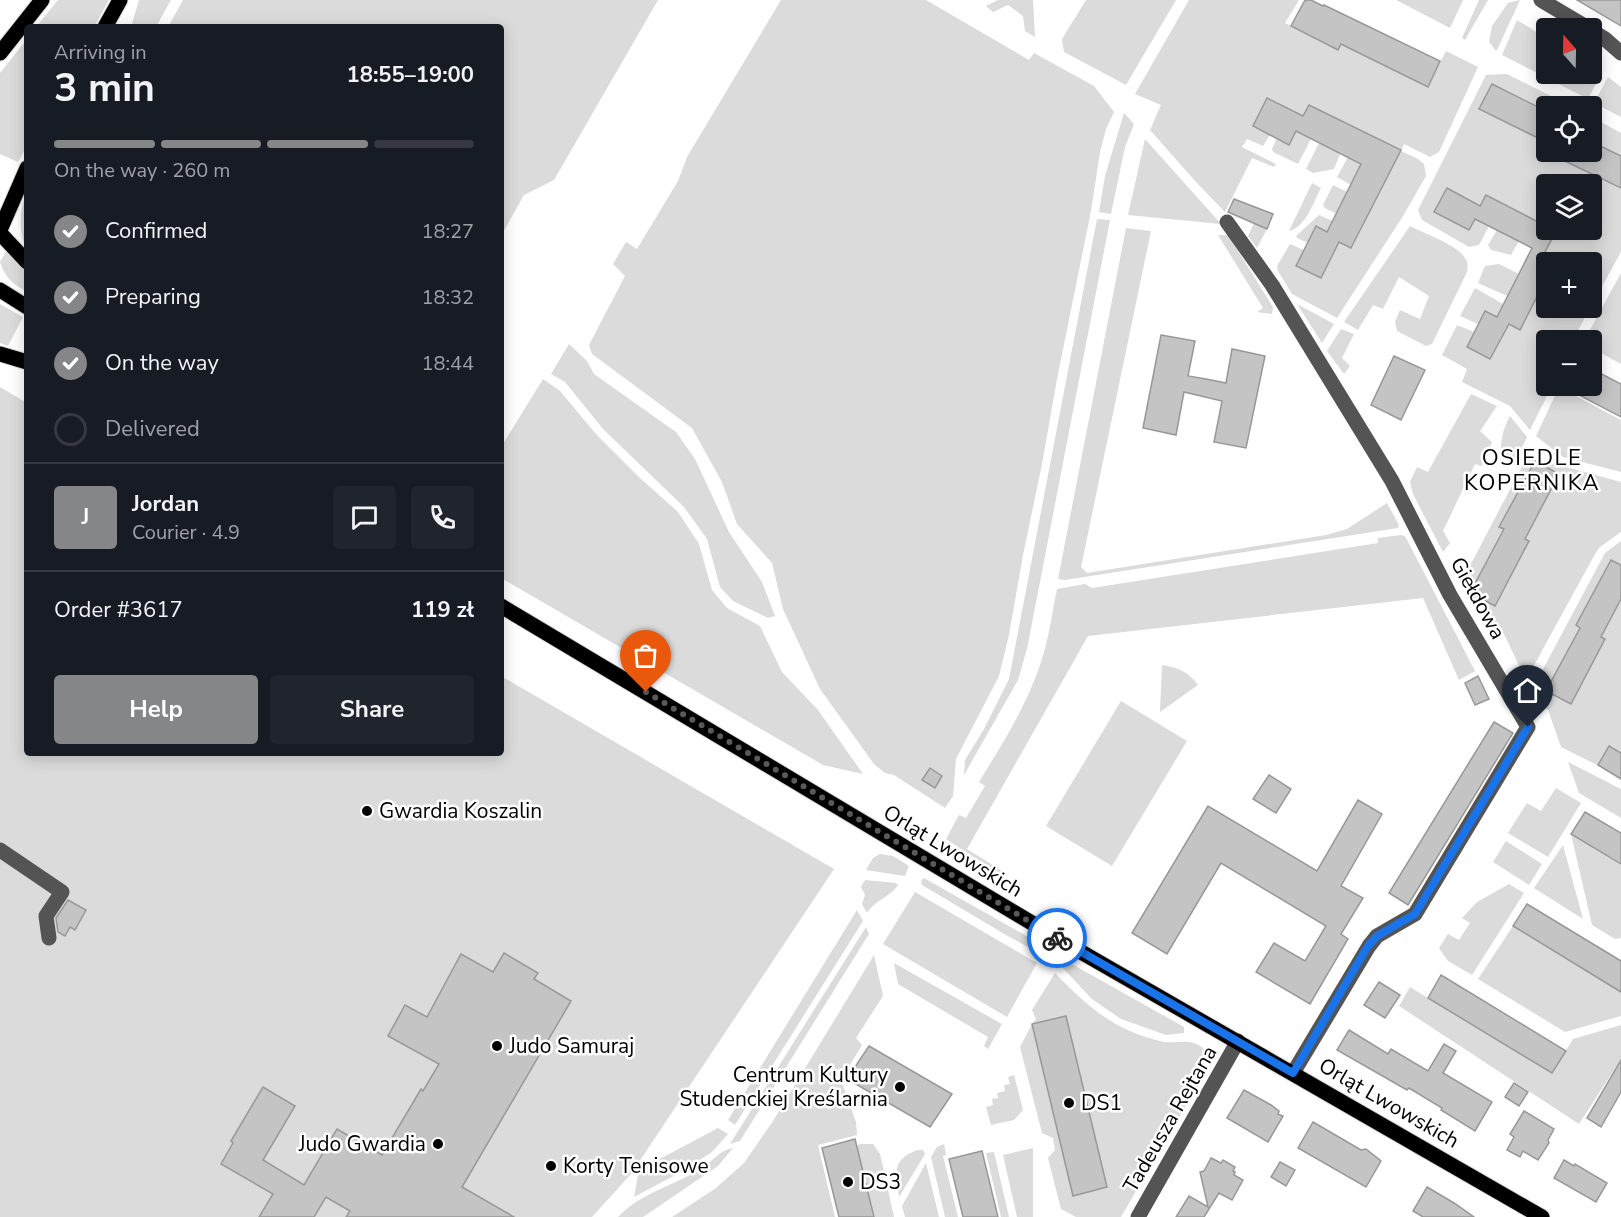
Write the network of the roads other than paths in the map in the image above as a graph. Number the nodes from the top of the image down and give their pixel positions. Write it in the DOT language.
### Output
graph roads {
  1 [pos="42,0"];
  2 [pos="120,0"];
  3 [pos="1541,0"];
  4 [pos="1570,18"];
  5 [pos="107,24"];
  6 [pos="1602,37"];
  7 [pos="0,52"];
  8 [pos="1621,52"];
  9 [pos="24,175"];
  10 [pos="1227,222"];
  11 [pos="0,231"];
  12 [pos="24,259"];
  13 [pos="0,290"];
  14 [pos="24,306"];
  15 [pos="0,354"];
  16 [pos="24,361"];
  17 [pos="504,608"];
  18 [pos="0,850"];
  19 [pos="49,938"];
  20 [pos="1238,1041"];
  21 [pos="1293,1073"];
  22 [pos="1138,1217"];
  23 [pos="1542,1217"];
  1 -- 7 [label="main road"];
  2 -- 5 [label="main road"];
  3 -- 4 [label="street"];
  6 -- 8 [label="street"];
  9 -- 11 [label="main road"];
  10 -- 21 [label="street, Giełdowa"];
  11 -- 12 [label="main road"];
  13 -- 14 [label="main road"];
  15 -- 16 [label="main road"];
  17 -- 20 [label="main road, Orląt Lwowskich"];
  18 -- 19 [label="street"];
  20 -- 21 [label="main road, Orląt Lwowskich"];
  20 -- 22 [label="street, Tadeusza Rejtana"];
  21 -- 23 [label="main road, Orląt Lwowskich"];
}
